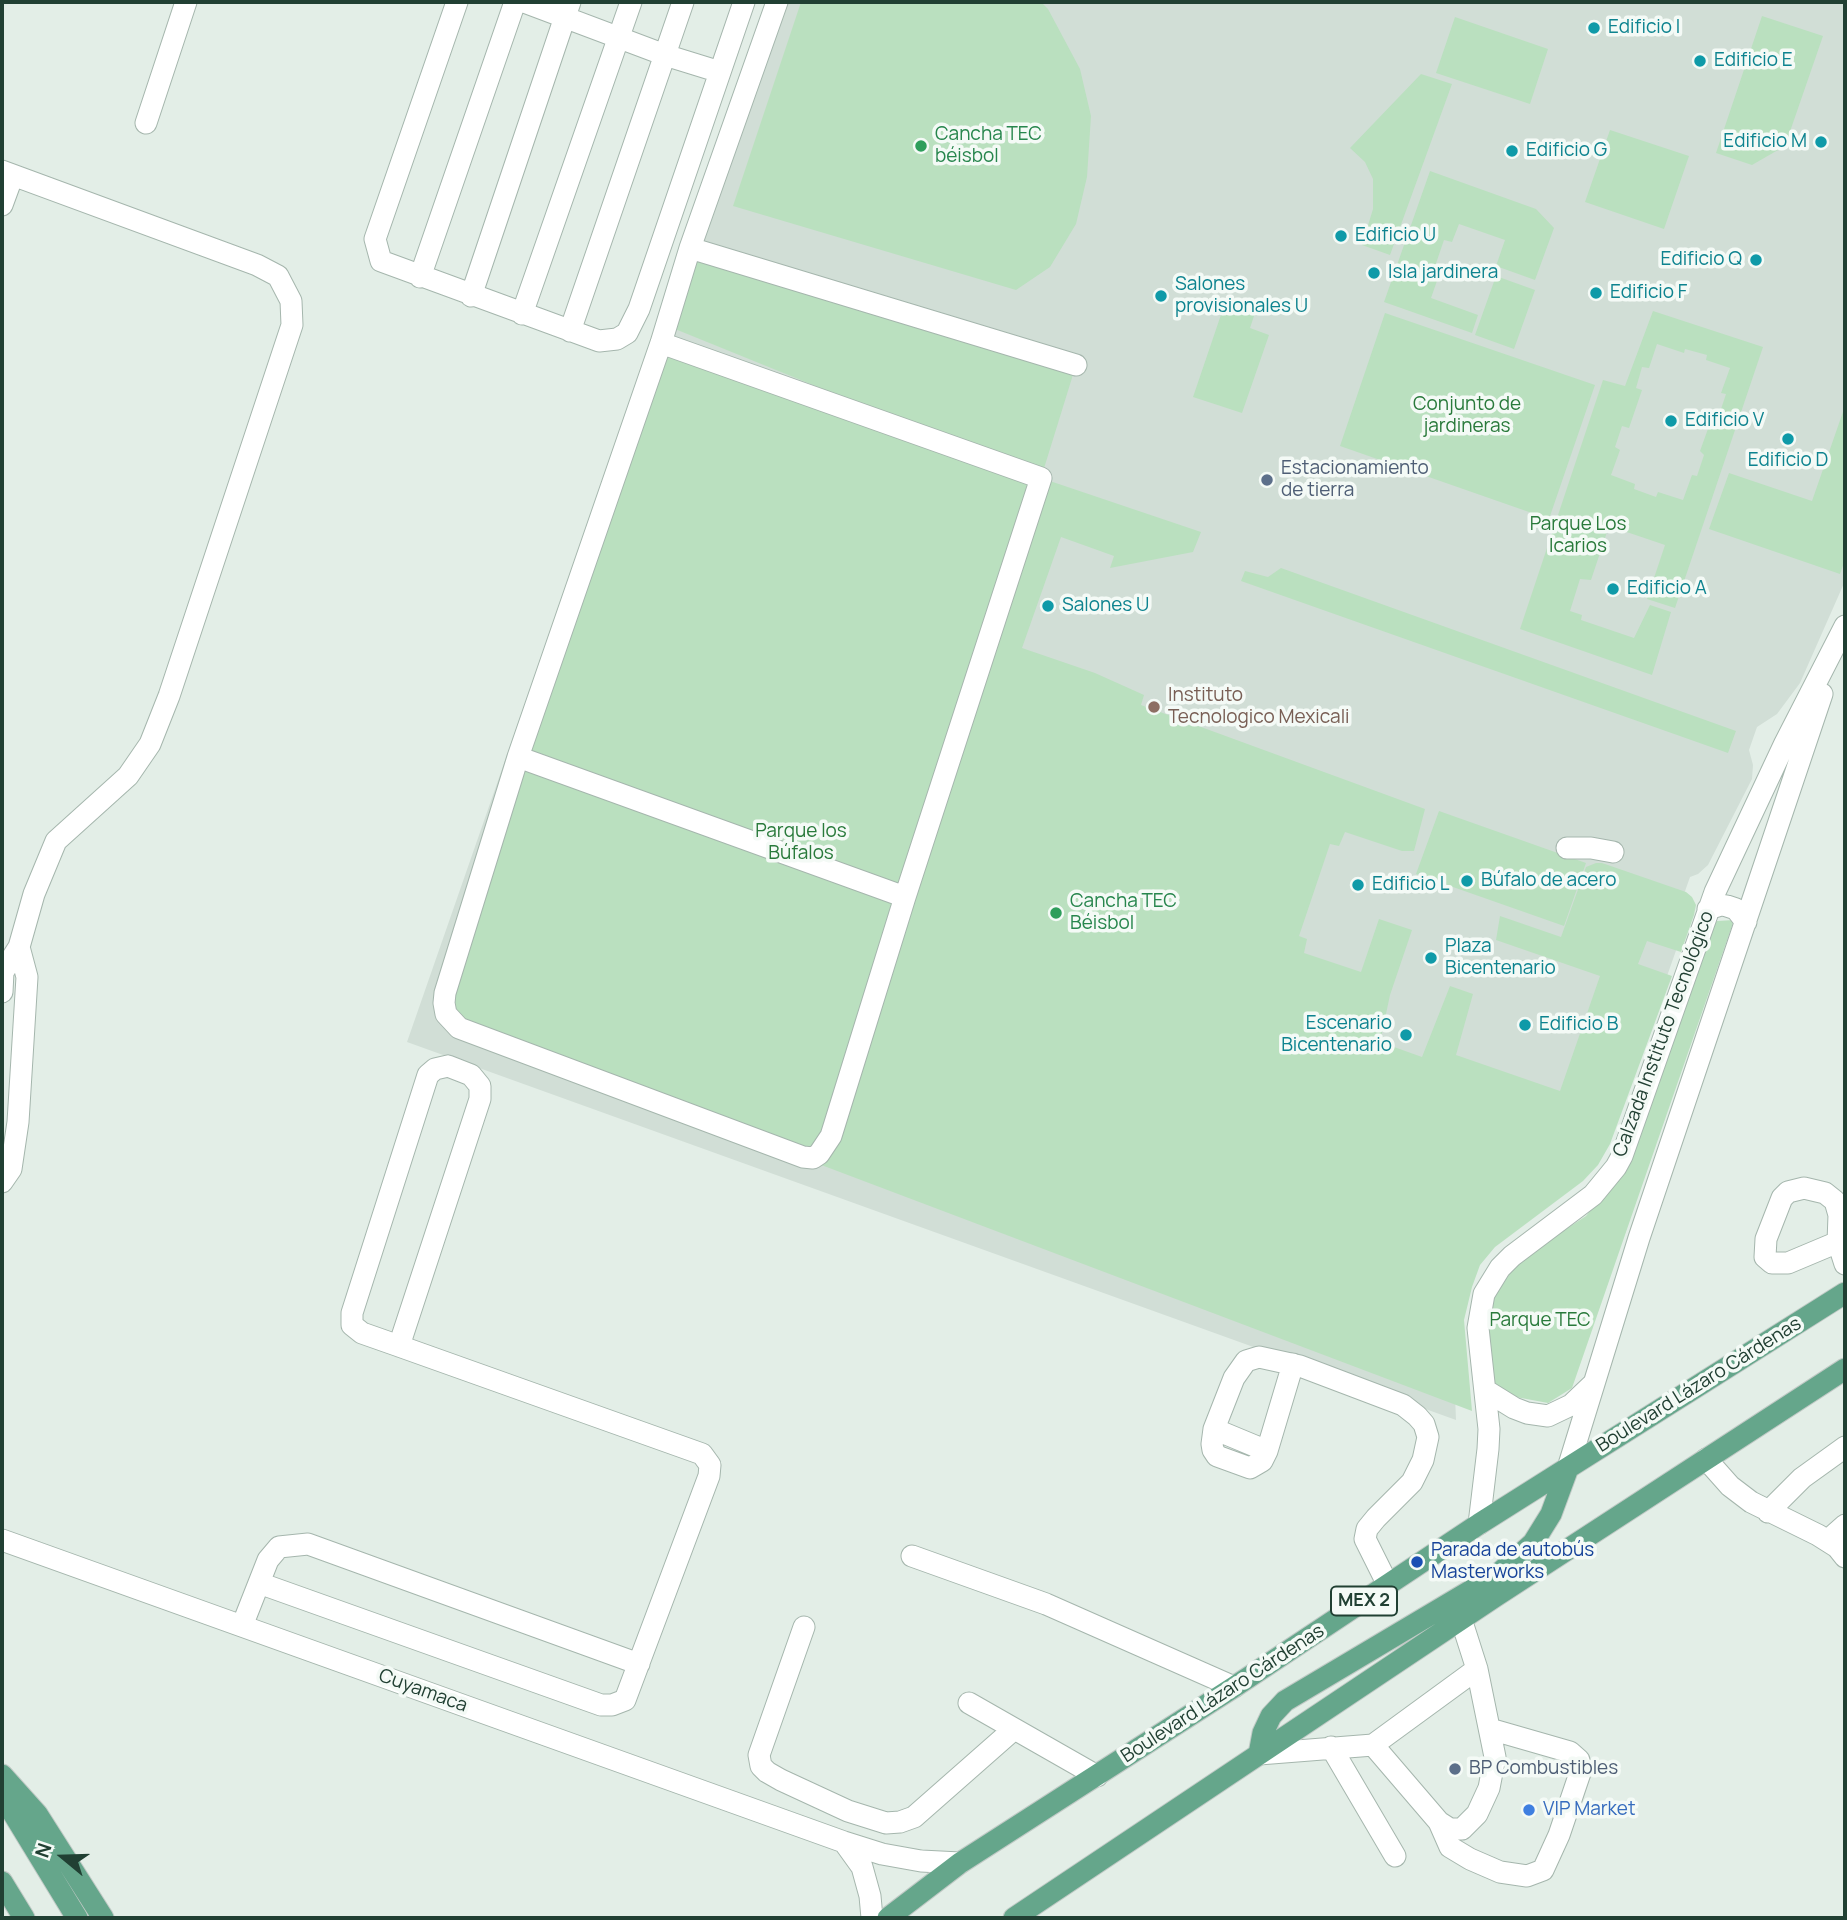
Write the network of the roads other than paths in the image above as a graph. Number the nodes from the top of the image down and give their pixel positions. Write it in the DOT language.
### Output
graph roads {
  1 [pos="186,2"];
  2 [pos="457,2"];
  3 [pos="516,2"];
  4 [pos="524,2"];
  5 [pos="631,2"];
  6 [pos="683,2"];
  7 [pos="744,2"];
  8 [pos="777,2"];
  9 [pos="568,10"];
  10 [pos="618,37"];
  11 [pos="665,55"];
  12 [pos="720,72"];
  13 [pos="146,122"];
  14 [pos="7,173"];
  15 [pos="2,205"];
  16 [pos="690,248"];
  17 [pos="421,277"];
  18 [pos="471,296"];
  19 [pos="522,314"];
  20 [pos="570,331"];
  21 [pos="661,343"];
  22 [pos="1076,365"];
  23 [pos="1842,632"];
  24 [pos="518,757"];
  25 [pos="1567,848"];
  26 [pos="1613,852"];
  27 [pos="905,897"];
  28 [pos="1708,909"];
  29 [pos="1746,922"];
  30 [pos="19,947"];
  31 [pos="2,992"];
  32 [pos="8,1149"];
  33 [pos="2,1182"];
  34 [pos="1838,1242"];
  35 [pos="1845,1264"];
  36 [pos="1845,1293"];
  37 [pos="399,1346"];
  38 [pos="1293,1364"];
  39 [pos="1845,1369"];
  40 [pos="1593,1384"];
  41 [pos="1485,1390"];
  42 [pos="1845,1447"];
  43 [pos="1706,1459"];
  44 [pos="1568,1468"];
  45 [pos="1768,1512"];
  46 [pos="1479,1524"];
  47 [pos="1845,1525"];
  48 [pos="2,1540"];
  49 [pos="1828,1540"];
  50 [pos="912,1556"];
  51 [pos="1845,1557"];
  52 [pos="259,1583"];
  53 [pos="1388,1585"];
  54 [pos="1461,1619"];
  55 [pos="242,1626"];
  56 [pos="803,1628"];
  57 [pos="639,1664"];
  58 [pos="1477,1668"];
  59 [pos="1234,1687"];
  60 [pos="969,1703"];
  61 [pos="1014,1728"];
  62 [pos="1490,1729"];
  63 [pos="1373,1745"];
  64 [pos="1331,1747"];
  65 [pos="1259,1755"];
  66 [pos="2,1775"];
  67 [pos="1097,1776"];
  68 [pos="2,1795"];
  69 [pos="1439,1822"];
  70 [pos="2,1824"];
  71 [pos="845,1842"];
  72 [pos="1395,1856"];
  73 [pos="960,1863"];
  74 [pos="2,1882"];
  75 [pos="24,1918"];
  76 [pos="60,1918"];
  77 [pos="77,1918"];
  78 [pos="103,1918"];
  79 [pos="872,1918"];
  80 [pos="888,1918"];
  81 [pos="1014,1918"];
  1 -- 13 [label="street"];
  2 -- 17 [label="street"];
  3 -- 17 [label="street"];
  4 -- 9 [label="street"];
  5 -- 10 [label="street"];
  6 -- 11 [label="street"];
  7 -- 12 [label="street"];
  8 -- 16 [label="street"];
  9 -- 10 [label="street"];
  9 -- 18 [label="street"];
  10 -- 11 [label="street"];
  10 -- 19 [label="street"];
  11 -- 12 [label="street"];
  11 -- 20 [label="street"];
  12 -- 20 [label="street"];
  14 -- 15 [label="street"];
  14 -- 30 [label="street"];
  16 -- 21 [label="street"];
  16 -- 22 [label="street"];
  17 -- 18 [label="street"];
  18 -- 19 [label="street"];
  19 -- 20 [label="street"];
  21 -- 24 [label="street"];
  21 -- 27 [label="street"];
  23 -- 28 [label="street, Calzada Instituto Tecnológico"];
  23 -- 29 [label="street, Calzada Instituto Tecnológico"];
  24 -- 27 [label="street"];
  24 -- 27 [label="street"];
  25 -- 26 [label="street"];
  28 -- 29 [label="street"];
  28 -- 41 [label="street, Calzada Instituto Tecnológico"];
  29 -- 40 [label="street, Calzada Instituto Tecnológico"];
  30 -- 31 [label="street"];
  30 -- 32 [label="street"];
  32 -- 33 [label="street"];
  34 -- 35 [label="street"];
  36 -- 44 [label="main road, Boulevard Lázaro Cárdenas / MEX 2"];
  37 -- 37 [label="street"];
  37 -- 57 [label="street"];
  38 -- 38 [label="street"];
  38 -- 53 [label="street"];
  39 -- 43 [label="main road"];
  40 -- 41 [label="street"];
  40 -- 44 [label="street, Calzada Instituto Tecnológico"];
  41 -- 46 [label="street, Calzada Instituto Tecnológico"];
  42 -- 45 [label="street"];
  43 -- 45 [label="street"];
  43 -- 54 [label="main road"];
  44 -- 46 [label="main road, Boulevard Lázaro Cárdenas / MEX 2"];
  44 -- 65 [label="main road"];
  45 -- 49 [label="street"];
  46 -- 53 [label="main road, Boulevard Lázaro Cárdenas / MEX 2"];
  47 -- 49 [label="street"];
  48 -- 55 [label="street, Cuyamaca"];
  49 -- 51 [label="street"];
  50 -- 59 [label="street"];
  52 -- 55 [label="street"];
  52 -- 57 [label="street"];
  52 -- 57 [label="street"];
  53 -- 59 [label="main road, Boulevard Lázaro Cárdenas / MEX 2"];
  54 -- 58 [label="street"];
  54 -- 65 [label="main road"];
  55 -- 71 [label="street, Cuyamaca"];
  56 -- 61 [label="street"];
  58 -- 62 [label="street"];
  58 -- 63 [label="street"];
  59 -- 67 [label="main road, Boulevard Lázaro Cárdenas / MEX 2"];
  60 -- 61 [label="street"];
  61 -- 67 [label="street"];
  62 -- 69 [label="street"];
  62 -- 69 [label="street"];
  63 -- 64 [label="street"];
  63 -- 69 [label="street"];
  64 -- 65 [label="street"];
  64 -- 72 [label="street"];
  65 -- 81 [label="main road"];
  66 -- 78 [label="main road"];
  67 -- 73 [label="main road, Boulevard Lázaro Cárdenas / MEX 2"];
  68 -- 77 [label="main road"];
  70 -- 76 [label="main road"];
  71 -- 73 [label="street, Cuyamaca"];
  71 -- 79 [label="street"];
  73 -- 80 [label="main road, Boulevard Lázaro Cárdenas / MEX 2"];
  74 -- 75 [label="main road"];
}
